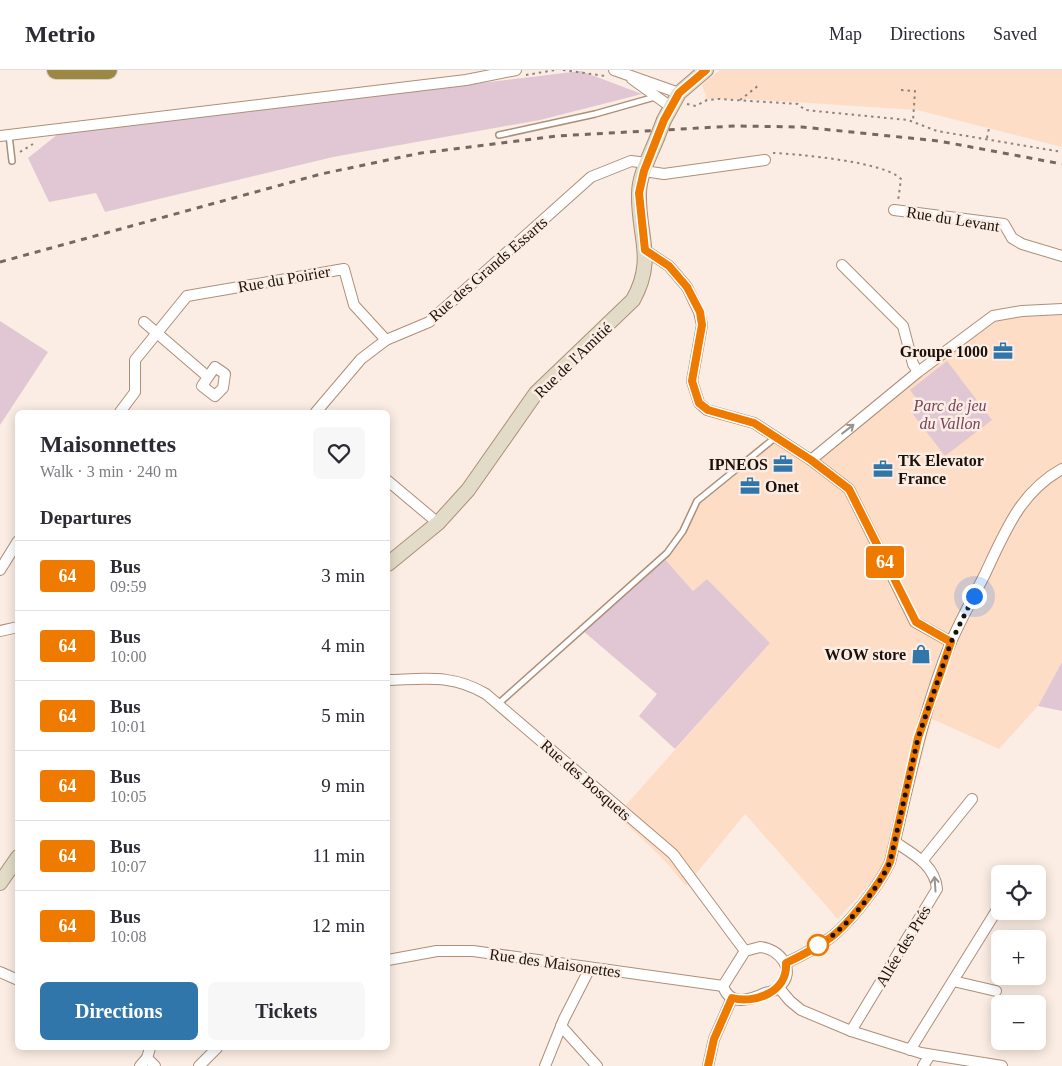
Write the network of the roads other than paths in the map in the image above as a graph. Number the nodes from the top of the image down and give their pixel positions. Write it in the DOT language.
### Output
graph roads {
  1 [pos="56,70"];
  2 [pos="108,70"];
  3 [pos="516,70"];
  4 [pos="706,70"];
  5 [pos="626,73"];
  6 [pos="610,74"];
  7 [pos="655,97"];
  8 [pos="675,99"];
  9 [pos="5,135"];
  10 [pos="499,135"];
  11 [pos="761,160"];
  12 [pos="12,161"];
  13 [pos="645,167"];
  14 [pos="896,211"];
  15 [pos="645,250"];
  16 [pos="1062,256"];
  17 [pos="842,265"];
  18 [pos="1062,309"];
  19 [pos="144,322"];
  20 [pos="157,333"];
  21 [pos="386,340"];
  22 [pos="918,372"];
  23 [pos="208,377"];
  24 [pos="122,410"];
  25 [pos="318,410"];
  26 [pos="777,436"];
  27 [pos="811,460"];
  28 [pos="1062,468"];
  29 [pos="390,483"];
  30 [pos="438,523"];
  31 [pos="15,546"];
  32 [pos="390,562"];
  33 [pos="0,570"];
  34 [pos="15,628"];
  35 [pos="0,631"];
  36 [pos="951,642"];
  37 [pos="390,680"];
  38 [pos="497,704"];
  39 [pos="972,799"];
  40 [pos="895,842"];
  41 [pos="15,861"];
  42 [pos="922,861"];
  43 [pos="0,883"];
  44 [pos="991,919"];
  45 [pos="745,951"];
  46 [pos="390,960"];
  47 [pos="786,963"];
  48 [pos="590,968"];
  49 [pos="0,972"];
  50 [pos="15,979"];
  51 [pos="953,980"];
  52 [pos="723,986"];
  53 [pos="779,988"];
  54 [pos="996,991"];
  55 [pos="732,998"];
  56 [pos="561,1026"];
  57 [pos="851,1031"];
  58 [pos="149,1050"];
  59 [pos="214,1050"];
  60 [pos="910,1050"];
  61 [pos="930,1055"];
  62 [pos="143,1062"];
  63 [pos="155,1066"];
  64 [pos="199,1066"];
  65 [pos="545,1066"];
  66 [pos="598,1066"];
  67 [pos="708,1066"];
  68 [pos="924,1066"];
  69 [pos="1002,1066"];
  1 -- 2 [label="highway"];
  3 -- 9 [label="street"];
  4 -- 8 [label="street, Rue de l'Amitié"];
  5 -- 6 [label="street"];
  5 -- 7 [label="street"];
  5 -- 8 [label="street"];
  7 -- 8 [label="street"];
  7 -- 10 [label="lane"];
  8 -- 13 [label="street, Rue de l'Amitié, bridge"];
  9 -- 12 [label="lane"];
  11 -- 13 [label="street"];
  13 -- 15 [label="street, Rue de l'Amitié"];
  13 -- 21 [label="street, Rue des Grands Essarts"];
  14 -- 16 [label="street, Rue du Levant"];
  15 -- 26 [label="street"];
  15 -- 30 [label="street, Rue de l'Amitié"];
  17 -- 22 [label="street"];
  18 -- 22 [label="street"];
  19 -- 20 [label="street"];
  20 -- 21 [label="street, Rue du Poirier"];
  20 -- 23 [label="street"];
  20 -- 24 [label="street, Rue du Poirier"];
  21 -- 25 [label="street, Rue des Grands Essarts"];
  27 -- 22 [label="street, one-way"];
  26 -- 27 [label="street"];
  26 -- 38 [label="lane"];
  27 -- 36 [label="street"];
  28 -- 36 [label="street"];
  29 -- 30 [label="street"];
  30 -- 32 [label="street, Rue de l'Amitié"];
  31 -- 33 [label="street"];
  34 -- 35 [label="street"];
  36 -- 40 [label="street"];
  37 -- 38 [label="street, Rue des Bosquets"];
  38 -- 45 [label="street, Rue des Bosquets"];
  39 -- 42 [label="street"];
  40 -- 42 [label="street, Allée des Prés"];
  40 -- 47 [label="street"];
  41 -- 43 [label="street"];
  57 -- 42 [label="street, Allée des Prés, one-way"];
  44 -- 51 [label="street"];
  45 -- 47 [label="street"];
  45 -- 52 [label="street"];
  46 -- 48 [label="street, Rue des Maisonettes"];
  47 -- 53 [label="street"];
  48 -- 52 [label="street, Rue des Maisonettes"];
  48 -- 56 [label="street"];
  49 -- 50 [label="street"];
  51 -- 54 [label="street"];
  51 -- 60 [label="street"];
  52 -- 55 [label="street"];
  53 -- 55 [label="street"];
  53 -- 57 [label="street"];
  55 -- 67 [label="street"];
  56 -- 65 [label="street"];
  56 -- 66 [label="street"];
  57 -- 60 [label="street"];
  58 -- 62 [label="street"];
  59 -- 64 [label="street"];
  60 -- 61 [label="street"];
  61 -- 68 [label="street"];
  61 -- 69 [label="street"];
  62 -- 63 [label="street"];
}
